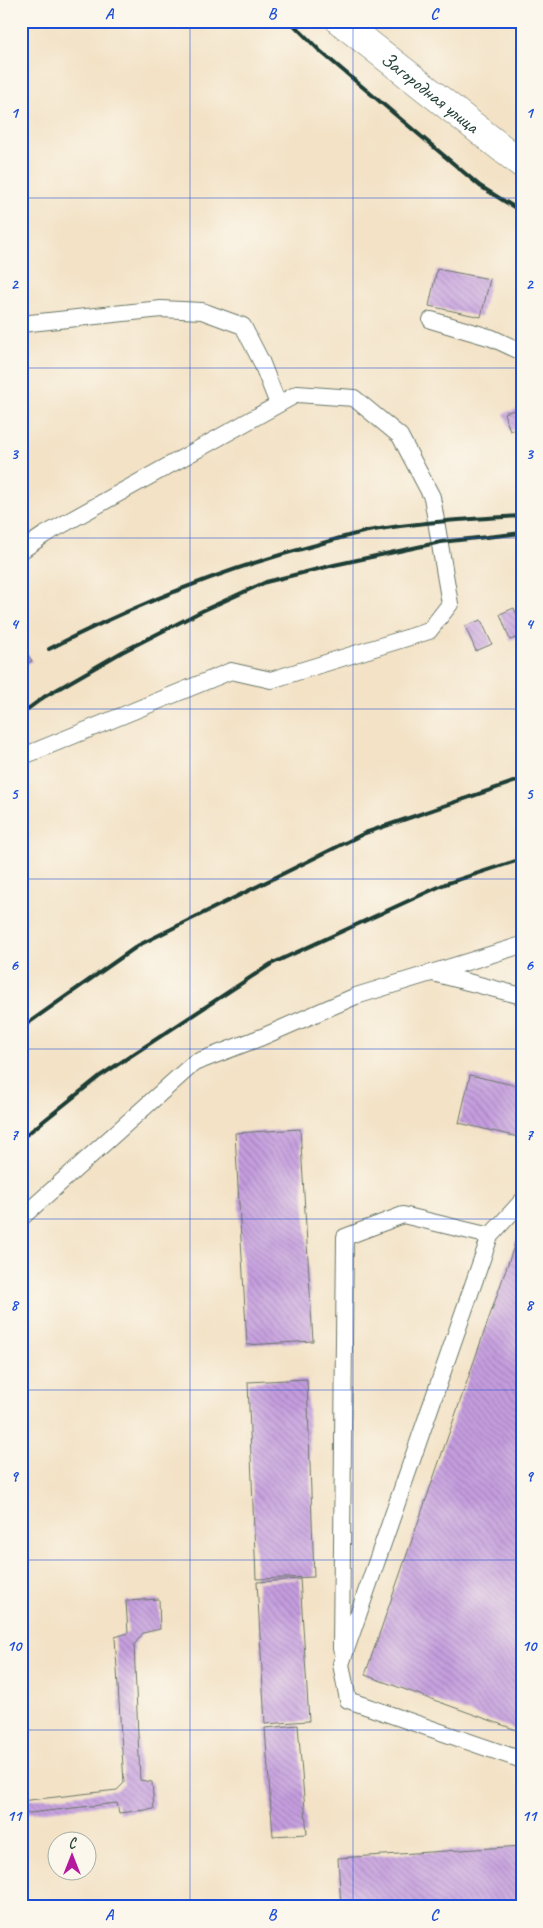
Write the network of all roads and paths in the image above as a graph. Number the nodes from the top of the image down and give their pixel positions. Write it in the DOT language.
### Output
graph roads {
  1 [pos="340,21"];
  2 [pos="522,164"];
  3 [pos="431,320"];
  4 [pos="21,324"];
  5 [pos="522,352"];
  6 [pos="278,404"];
  7 [pos="21,551"];
  8 [pos="21,757"];
  9 [pos="522,945"];
  10 [pos="433,973"];
  11 [pos="522,996"];
  12 [pos="522,1201"];
  13 [pos="21,1218"];
  14 [pos="490,1236"];
  15 [pos="341,1664"];
  16 [pos="522,1760"];
  1 -- 2 [label="street, Загородная улица"];
  3 -- 5 [label="lane"];
  4 -- 6 [label="lane"];
  6 -- 7 [label="lane"];
  6 -- 8 [label="lane"];
  9 -- 10 [label="lane"];
  10 -- 11 [label="lane"];
  10 -- 13 [label="lane"];
  12 -- 14 [label="lane"];
  14 -- 15 [label="lane"];
  14 -- 15 [label="lane"];
  15 -- 16 [label="lane"];
}
